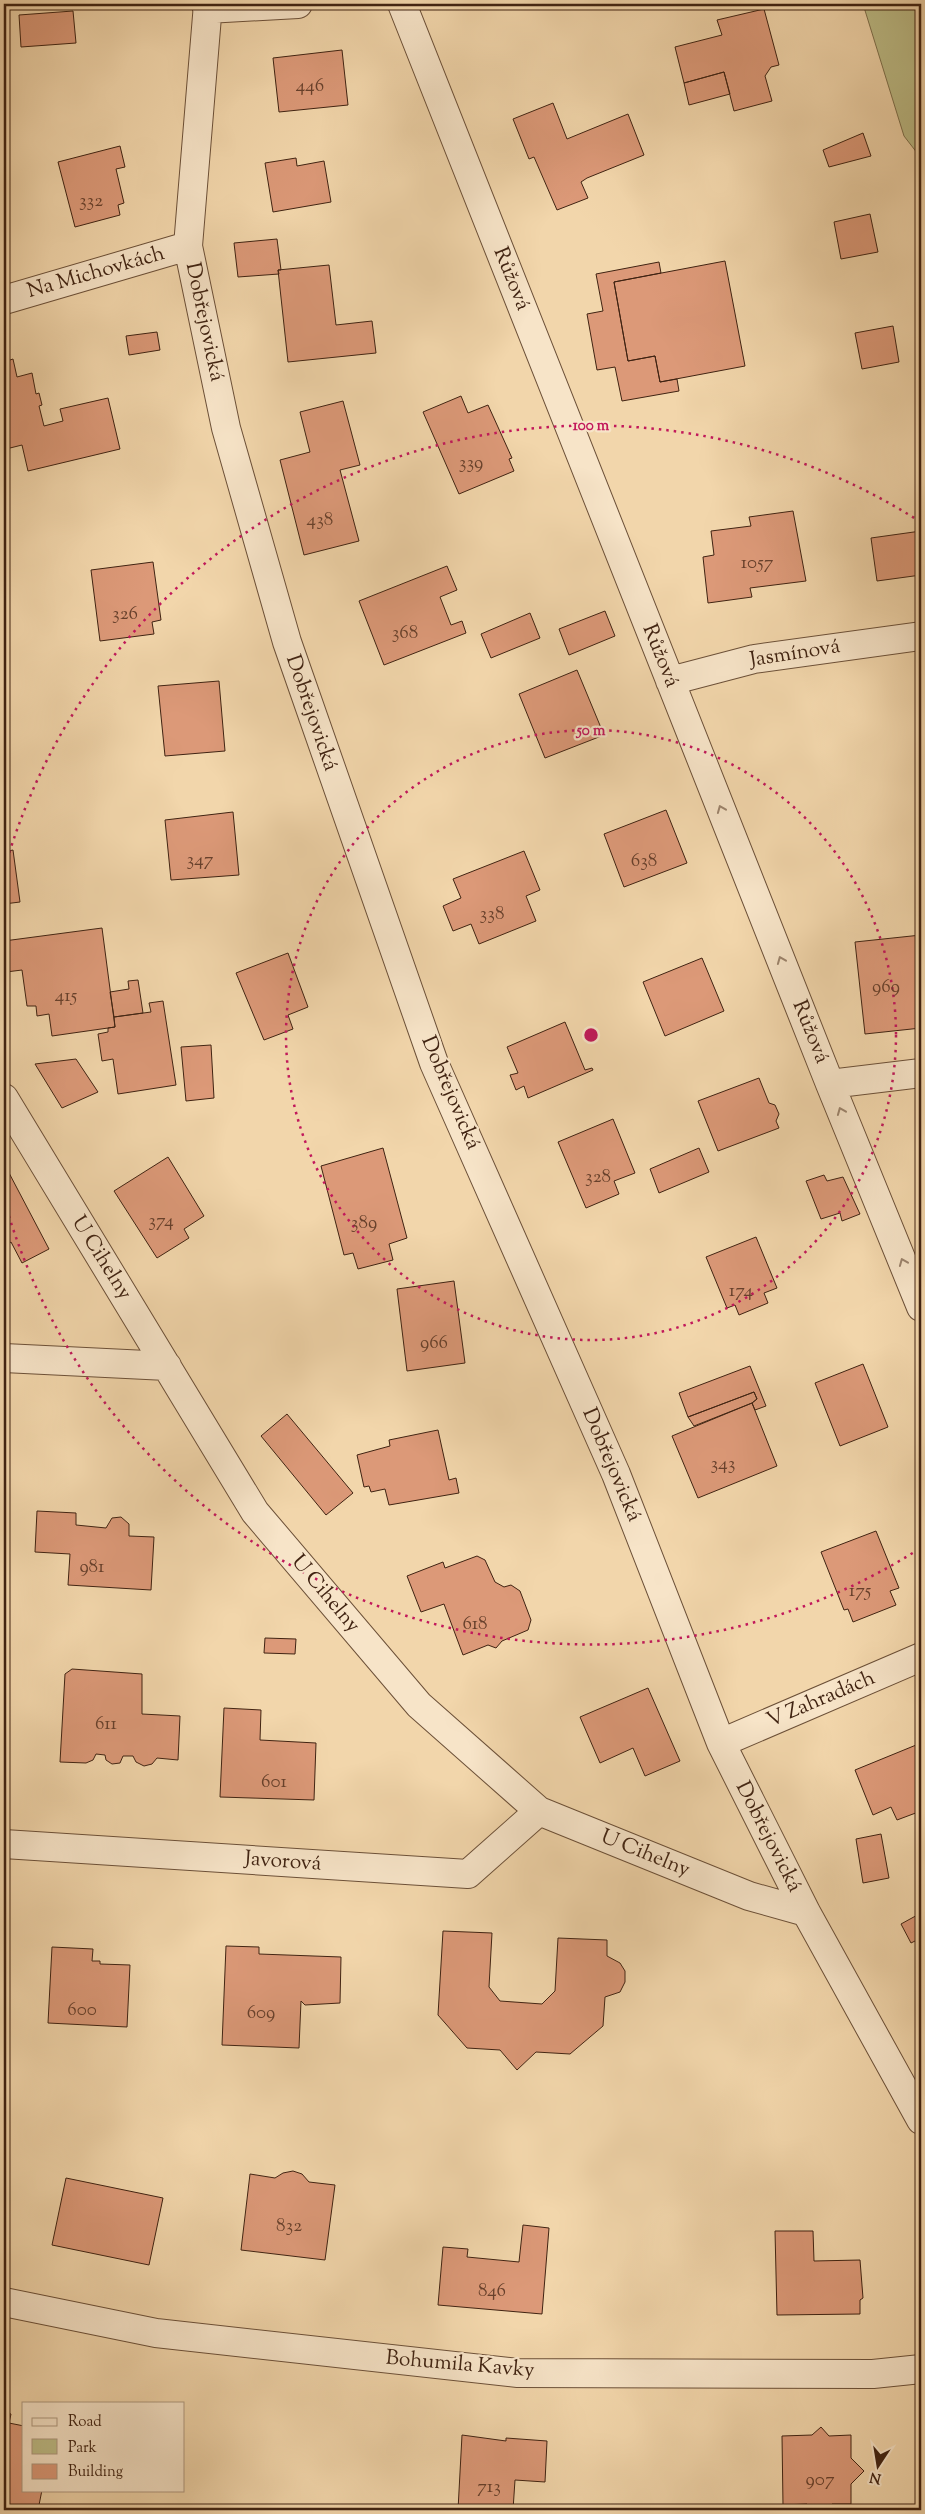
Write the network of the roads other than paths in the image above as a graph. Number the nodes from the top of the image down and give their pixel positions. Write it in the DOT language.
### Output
graph roads {
  1 [pos="298,4"];
  2 [pos="402,4"];
  3 [pos="208,6"];
  4 [pos="188,246"];
  5 [pos="4,300"];
  6 [pos="921,636"];
  7 [pos="670,681"];
  8 [pos="921,1073"];
  9 [pos="830,1084"];
  10 [pos="4,1098"];
  11 [pos="921,1307"];
  12 [pos="4,1358"];
  13 [pos="167,1366"];
  14 [pos="921,1657"];
  15 [pos="721,1744"];
  16 [pos="539,1811"];
  17 [pos="4,1844"];
  18 [pos="806,1912"];
  19 [pos="921,2120"];
  20 [pos="4,2302"];
  21 [pos="921,2369"];
  1 -- 3 [label="street"];
  2 -- 7 [label="street, Růžová"];
  3 -- 4 [label="street, Dobřejovická"];
  4 -- 5 [label="street, Na Michovkách"];
  4 -- 15 [label="street, Dobřejovická"];
  6 -- 7 [label="street, Jasmínová"];
  9 -- 7 [label="street, Růžová, one-way"];
  8 -- 9 [label="street"];
  11 -- 9 [label="street, Růžová, one-way"];
  10 -- 13 [label="street, U Cihelny"];
  12 -- 13 [label="street"];
  13 -- 16 [label="street, U Cihelny"];
  14 -- 15 [label="street, V Zahradách"];
  15 -- 18 [label="street, Dobřejovická"];
  16 -- 17 [label="street, Javorová"];
  16 -- 18 [label="street, U Cihelny"];
  18 -- 19 [label="street, Dobřejovická"];
  20 -- 21 [label="street, Bohumila Kavky"];
}
